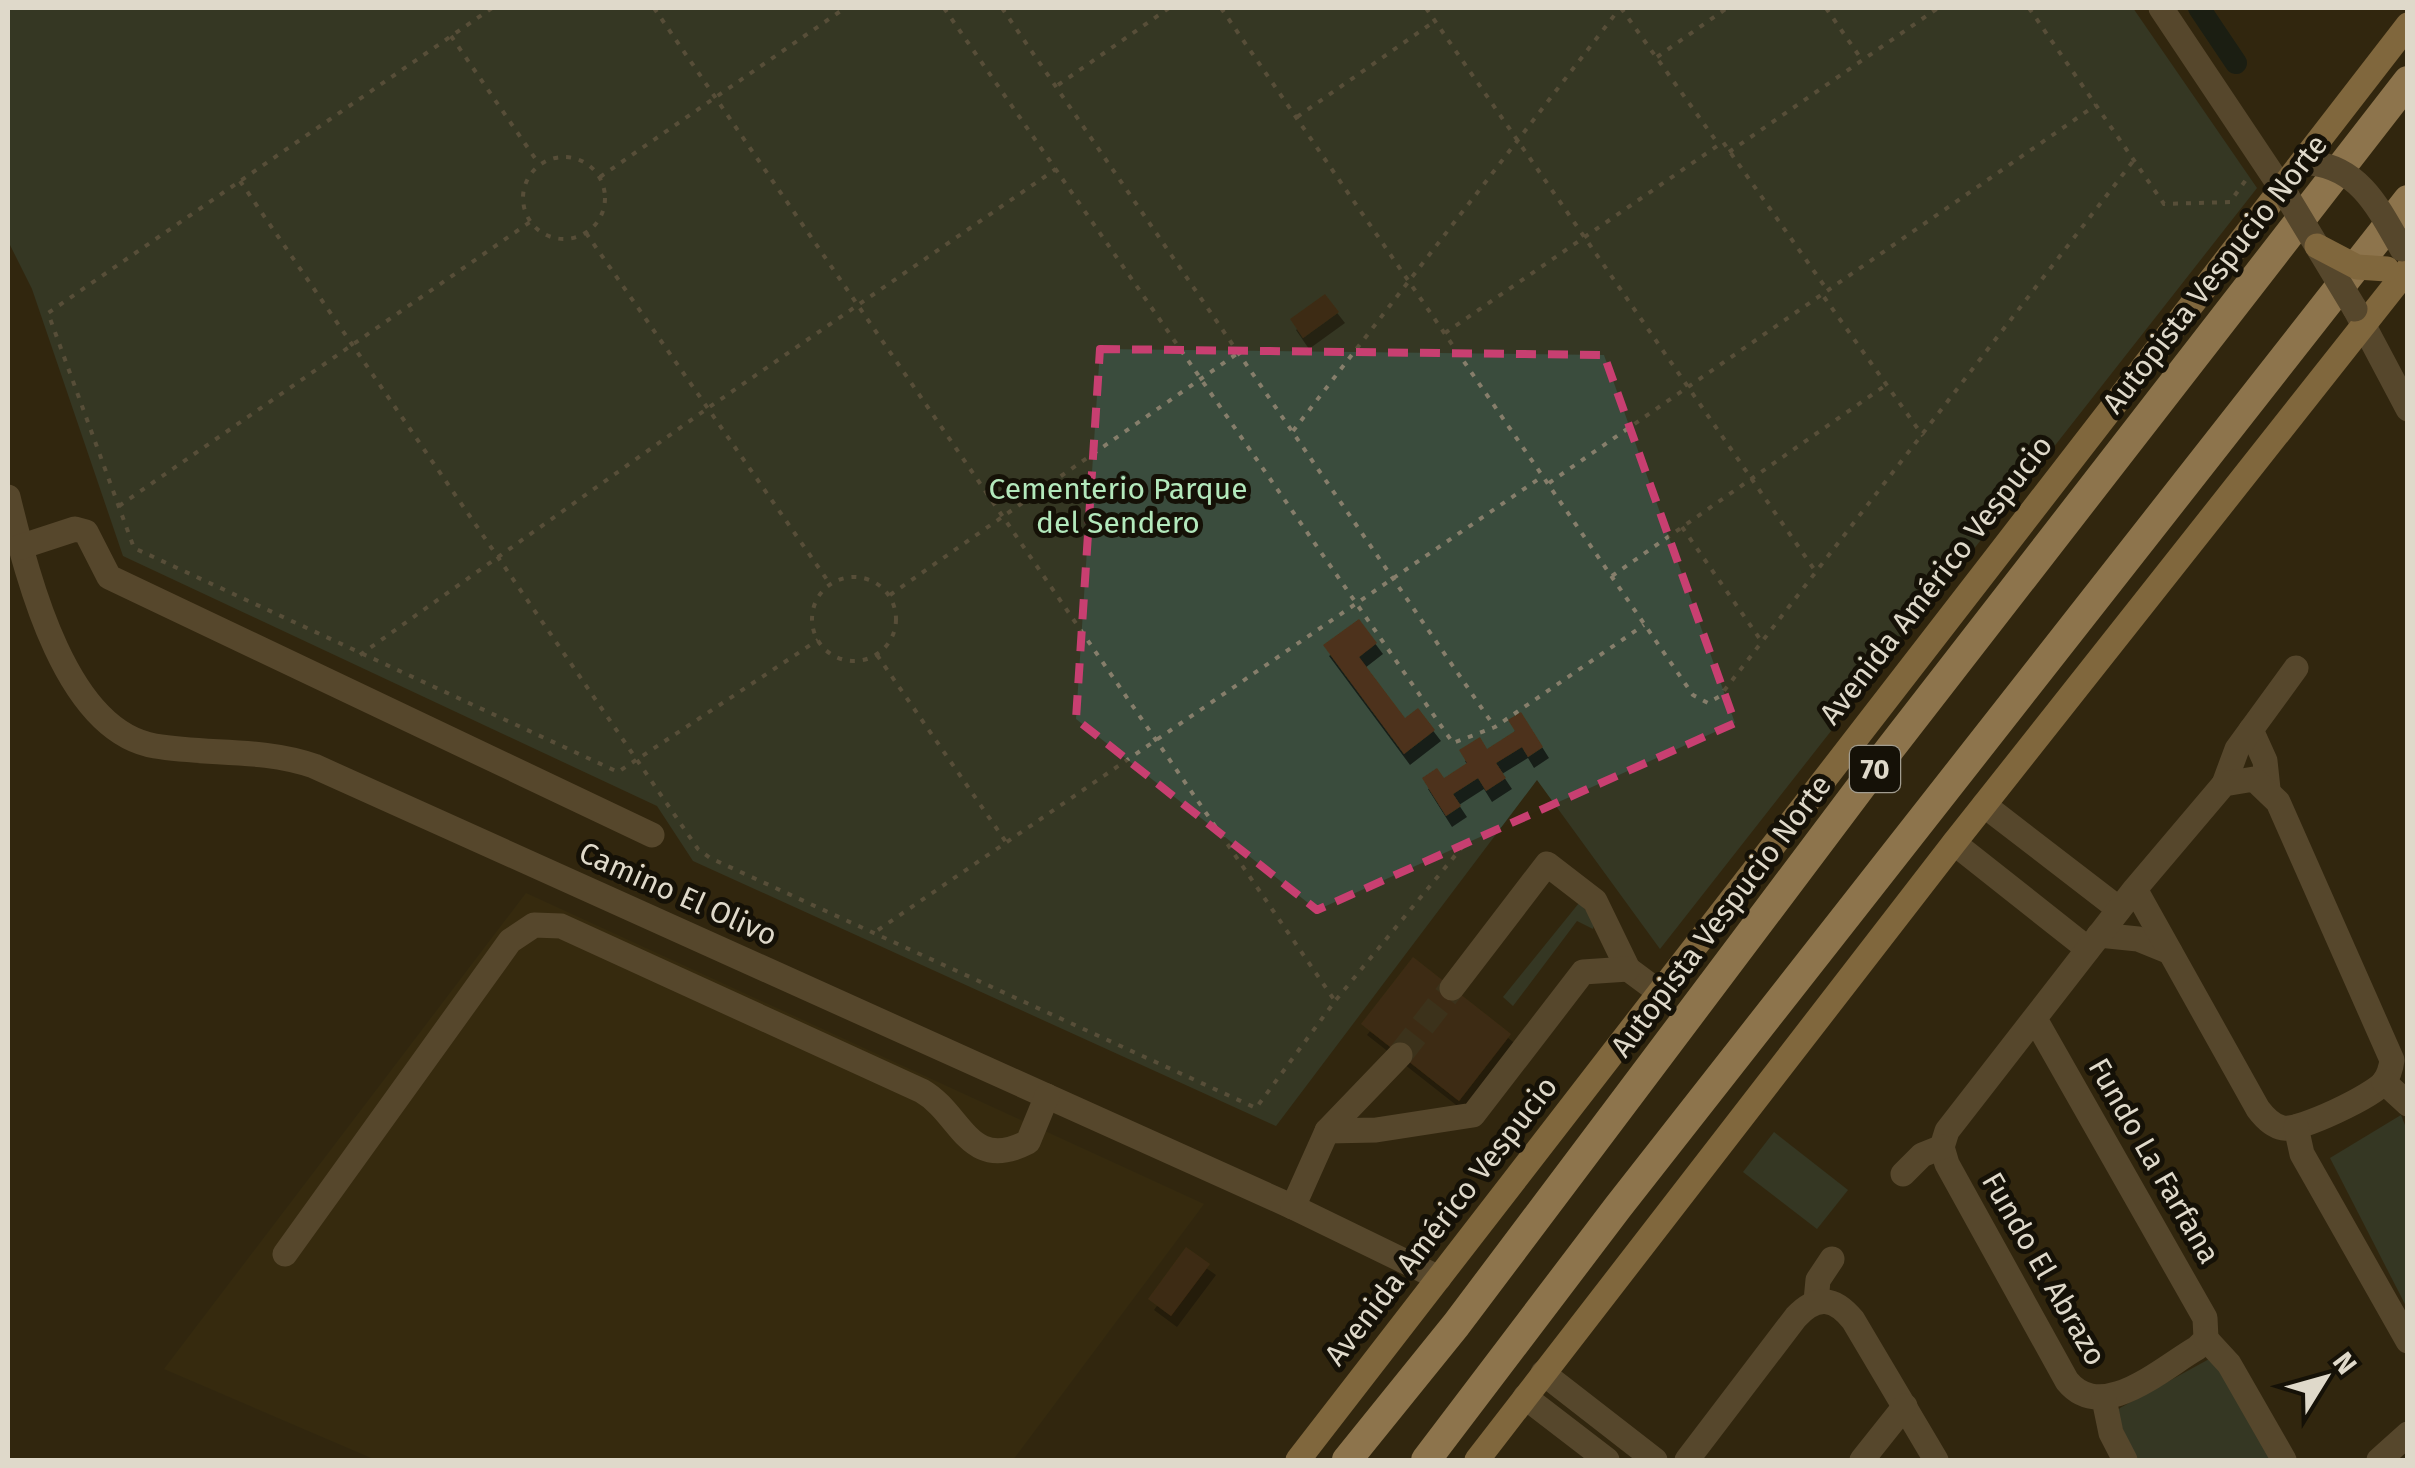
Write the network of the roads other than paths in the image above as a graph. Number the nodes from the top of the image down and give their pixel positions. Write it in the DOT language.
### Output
graph roads {
  1 [pos="2161,8"];
  2 [pos="2408,25"];
  3 [pos="2408,81"];
  4 [pos="2305,163"];
  5 [pos="2274,176"];
  6 [pos="2408,200"];
  7 [pos="2317,246"];
  8 [pos="2402,262"];
  9 [pos="2359,316"];
  10 [pos="2408,408"];
  11 [pos="8,496"];
  12 [pos="14,556"];
  13 [pos="2296,668"];
  14 [pos="2251,730"];
  15 [pos="2245,783"];
  16 [pos="1984,805"];
  17 [pos="652,836"];
  18 [pos="1954,844"];
  19 [pos="2127,899"];
  20 [pos="2094,942"];
  21 [pos="2170,952"];
  22 [pos="1628,969"];
  23 [pos="1452,988"];
  24 [pos="1659,992"];
  25 [pos="2035,1019"];
  26 [pos="1400,1055"];
  27 [pos="2384,1082"];
  28 [pos="1046,1096"];
  29 [pos="2408,1104"];
  30 [pos="2296,1127"];
  31 [pos="1326,1131"];
  32 [pos="1942,1147"];
  33 [pos="1903,1174"];
  34 [pos="1294,1208"];
  35 [pos="285,1254"];
  36 [pos="1832,1258"];
  37 [pos="1439,1278"];
  38 [pos="1816,1301"];
  39 [pos="2206,1339"];
  40 [pos="2408,1341"];
  41 [pos="1543,1374"];
  42 [pos="1525,1397"];
  43 [pos="2104,1400"];
  44 [pos="1905,1406"];
  45 [pos="1613,1428"];
  46 [pos="2408,1434"];
  47 [pos="1601,1456"];
  48 [pos="1298,1460"];
  49 [pos="1347,1460"];
  50 [pos="1426,1460"];
  51 [pos="1477,1460"];
  52 [pos="1655,1460"];
  53 [pos="1688,1460"];
  54 [pos="1862,1460"];
  55 [pos="1936,1460"];
  56 [pos="2126,1460"];
  57 [pos="2284,1460"];
  58 [pos="2379,1460"];
  1 -- 5 [label="street"];
  2 -- 4 [label="main road, Avenida Américo Vespucio"];
  3 -- 49 [label="highway, Autopista Vespucio Norte / 70"];
  4 -- 5 [label="main road, Avenida Américo Vespucio"];
  4 -- 8 [label="street, bridge"];
  5 -- 7 [label="street, bridge"];
  5 -- 24 [label="main road, Avenida Américo Vespucio"];
  6 -- 50 [label="highway, 70"];
  7 -- 8 [label="main road, bridge"];
  7 -- 9 [label="street, bridge"];
  8 -- 9 [label="main road"];
  9 -- 10 [label="street"];
  9 -- 16 [label="main road"];
  11 -- 12 [label="street, Camino El Olivo"];
  12 -- 17 [label="street"];
  12 -- 28 [label="street, Camino El Olivo"];
  13 -- 14 [label="street"];
  14 -- 15 [label="street"];
  14 -- 15 [label="street"];
  15 -- 19 [label="street"];
  15 -- 27 [label="street"];
  16 -- 18 [label="main road"];
  16 -- 19 [label="street"];
  18 -- 20 [label="street"];
  18 -- 41 [label="main road"];
  19 -- 20 [label="street"];
  19 -- 21 [label="street"];
  20 -- 21 [label="street"];
  20 -- 25 [label="street"];
  21 -- 30 [label="street"];
  22 -- 23 [label="street"];
  22 -- 24 [label="street"];
  22 -- 31 [label="street"];
  24 -- 37 [label="main road, Avenida Américo Vespucio"];
  25 -- 32 [label="street"];
  25 -- 39 [label="street, Fundo La Farfana"];
  26 -- 31 [label="street"];
  27 -- 29 [label="street"];
  27 -- 30 [label="street"];
  28 -- 34 [label="street, Camino El Olivo"];
  28 -- 35 [label="street"];
  30 -- 40 [label="street"];
  31 -- 34 [label="street"];
  32 -- 33 [label="street"];
  32 -- 43 [label="street, Fundo El Abrazo"];
  34 -- 37 [label="street, Camino El Olivo"];
  36 -- 38 [label="street"];
  37 -- 48 [label="main road, Avenida Américo Vespucio"];
  38 -- 44 [label="street"];
  38 -- 53 [label="street"];
  39 -- 43 [label="street"];
  39 -- 57 [label="street, Fundo La Farfana"];
  41 -- 42 [label="main road"];
  41 -- 45 [label="street"];
  42 -- 47 [label="street"];
  42 -- 51 [label="main road"];
  43 -- 56 [label="street, Fundo El Abrazo"];
  44 -- 54 [label="street"];
  44 -- 55 [label="street"];
  45 -- 47 [label="street"];
  45 -- 52 [label="street"];
  46 -- 58 [label="street"];
}
